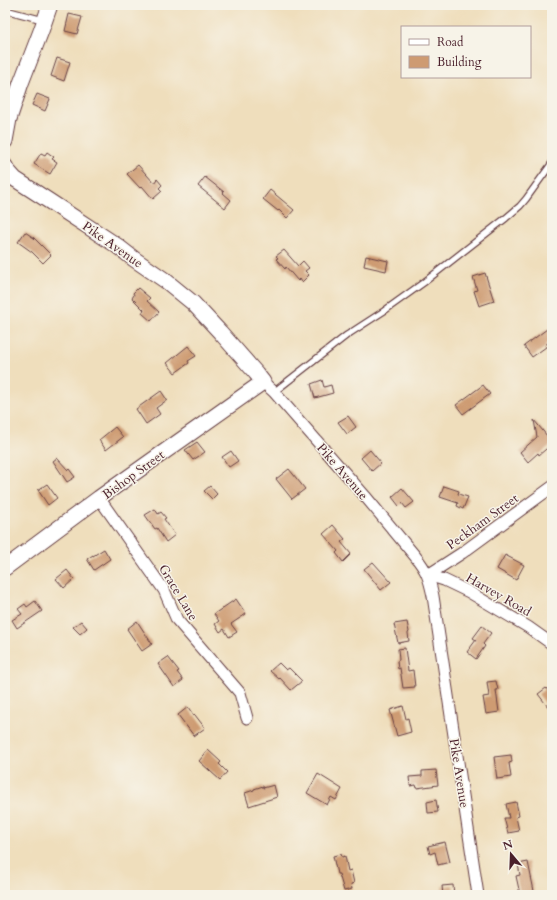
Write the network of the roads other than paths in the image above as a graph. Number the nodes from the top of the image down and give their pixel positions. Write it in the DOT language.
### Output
graph roads {
  1 [pos="50,5"];
  2 [pos="5,10"];
  3 [pos="45,21"];
  4 [pos="5,141"];
  5 [pos="552,163"];
  6 [pos="5,166"];
  7 [pos="263,382"];
  8 [pos="274,392"];
  9 [pos="552,487"];
  10 [pos="100,498"];
  11 [pos="5,568"];
  12 [pos="428,575"];
  13 [pos="552,644"];
  14 [pos="247,718"];
  15 [pos="478,895"];
  1 -- 3 [label="street"];
  2 -- 3 [label="lane"];
  3 -- 4 [label="street"];
  5 -- 8 [label="lane"];
  6 -- 7 [label="street, Pike Avenue"];
  7 -- 8 [label="street, Pike Avenue"];
  7 -- 10 [label="street, Bishop Street"];
  8 -- 12 [label="street, Pike Avenue"];
  9 -- 12 [label="street, Peckham Street"];
  10 -- 11 [label="street, Bishop Street"];
  10 -- 14 [label="street, Grace Lane"];
  12 -- 13 [label="street, Harvey Road"];
  12 -- 15 [label="street, Pike Avenue"];
}
